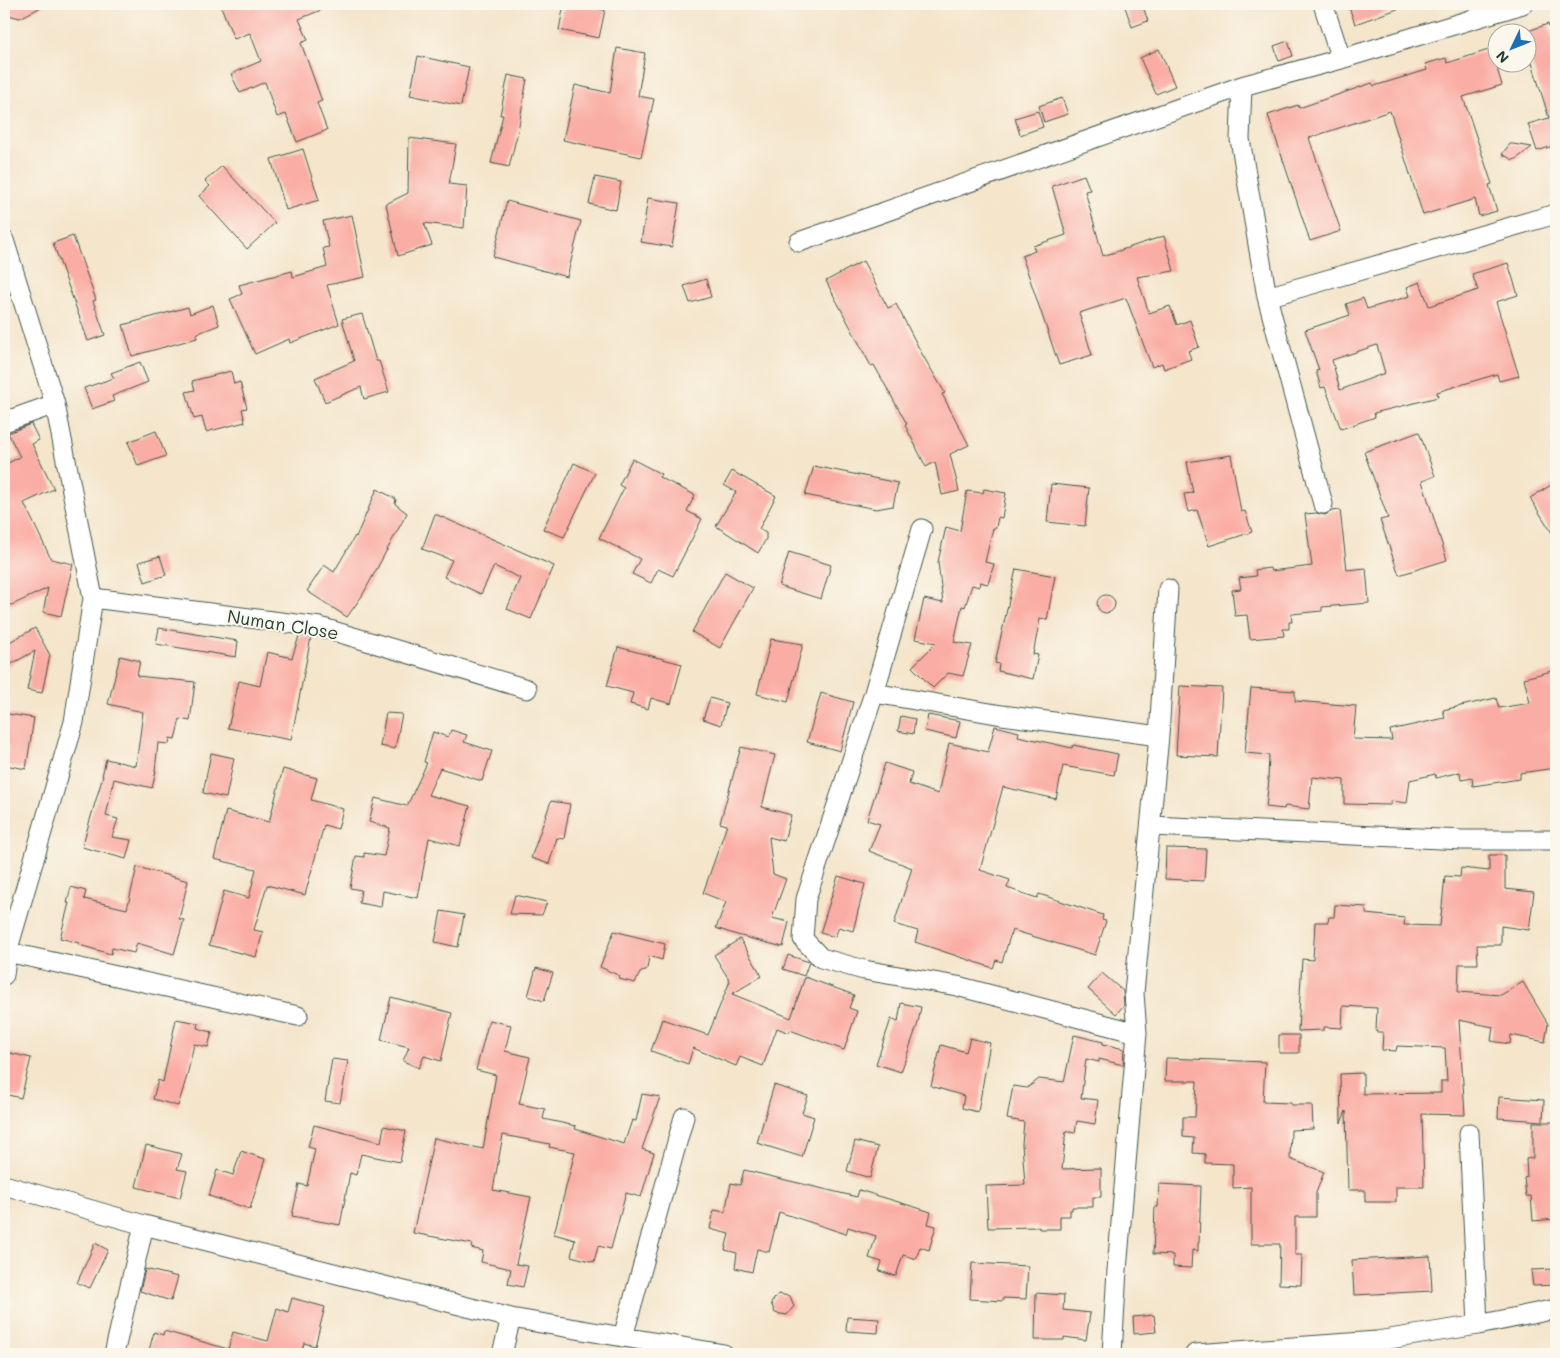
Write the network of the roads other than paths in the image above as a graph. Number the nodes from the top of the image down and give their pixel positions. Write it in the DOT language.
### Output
graph roads {
  1 [pos="1323,4"];
  2 [pos="1523,4"];
  3 [pos="1341,60"];
  4 [pos="1242,86"];
  5 [pos="1556,214"];
  6 [pos="4,240"];
  7 [pos="800,242"];
  8 [pos="1267,297"];
  9 [pos="55,404"];
  10 [pos="4,422"];
  11 [pos="1323,504"];
  12 [pos="922,529"];
  13 [pos="1168,589"];
  14 [pos="93,598"];
  15 [pos="527,689"];
  16 [pos="874,693"];
  17 [pos="1159,736"];
  18 [pos="1151,826"];
  19 [pos="1556,840"];
  20 [pos="7,952"];
  21 [pos="4,976"];
  22 [pos="298,1016"];
  23 [pos="1137,1033"];
  24 [pos="684,1117"];
  25 [pos="1469,1133"];
  26 [pos="4,1185"];
  27 [pos="144,1225"];
  28 [pos="1556,1309"];
  29 [pos="511,1318"];
  30 [pos="1478,1325"];
  31 [pos="623,1337"];
  32 [pos="114,1354"];
  33 [pos="502,1354"];
  34 [pos="722,1354"];
  35 [pos="1112,1354"];
  36 [pos="1195,1354"];
  1 -- 3 [label="street"];
  2 -- 3 [label="street"];
  3 -- 4 [label="street"];
  4 -- 7 [label="street"];
  4 -- 8 [label="street"];
  5 -- 8 [label="street"];
  6 -- 9 [label="street"];
  8 -- 11 [label="street"];
  9 -- 10 [label="street"];
  9 -- 14 [label="street"];
  12 -- 16 [label="street"];
  13 -- 17 [label="street"];
  14 -- 15 [label="street, Numan Close"];
  14 -- 20 [label="street"];
  16 -- 17 [label="street"];
  16 -- 23 [label="street"];
  17 -- 18 [label="street"];
  18 -- 19 [label="street"];
  18 -- 23 [label="street"];
  20 -- 21 [label="street"];
  20 -- 22 [label="street"];
  23 -- 35 [label="street"];
  24 -- 31 [label="street"];
  25 -- 30 [label="street"];
  26 -- 27 [label="street"];
  27 -- 29 [label="street"];
  27 -- 32 [label="street"];
  28 -- 30 [label="street"];
  29 -- 31 [label="street"];
  29 -- 33 [label="street"];
  30 -- 36 [label="street"];
  31 -- 34 [label="street"];
}
